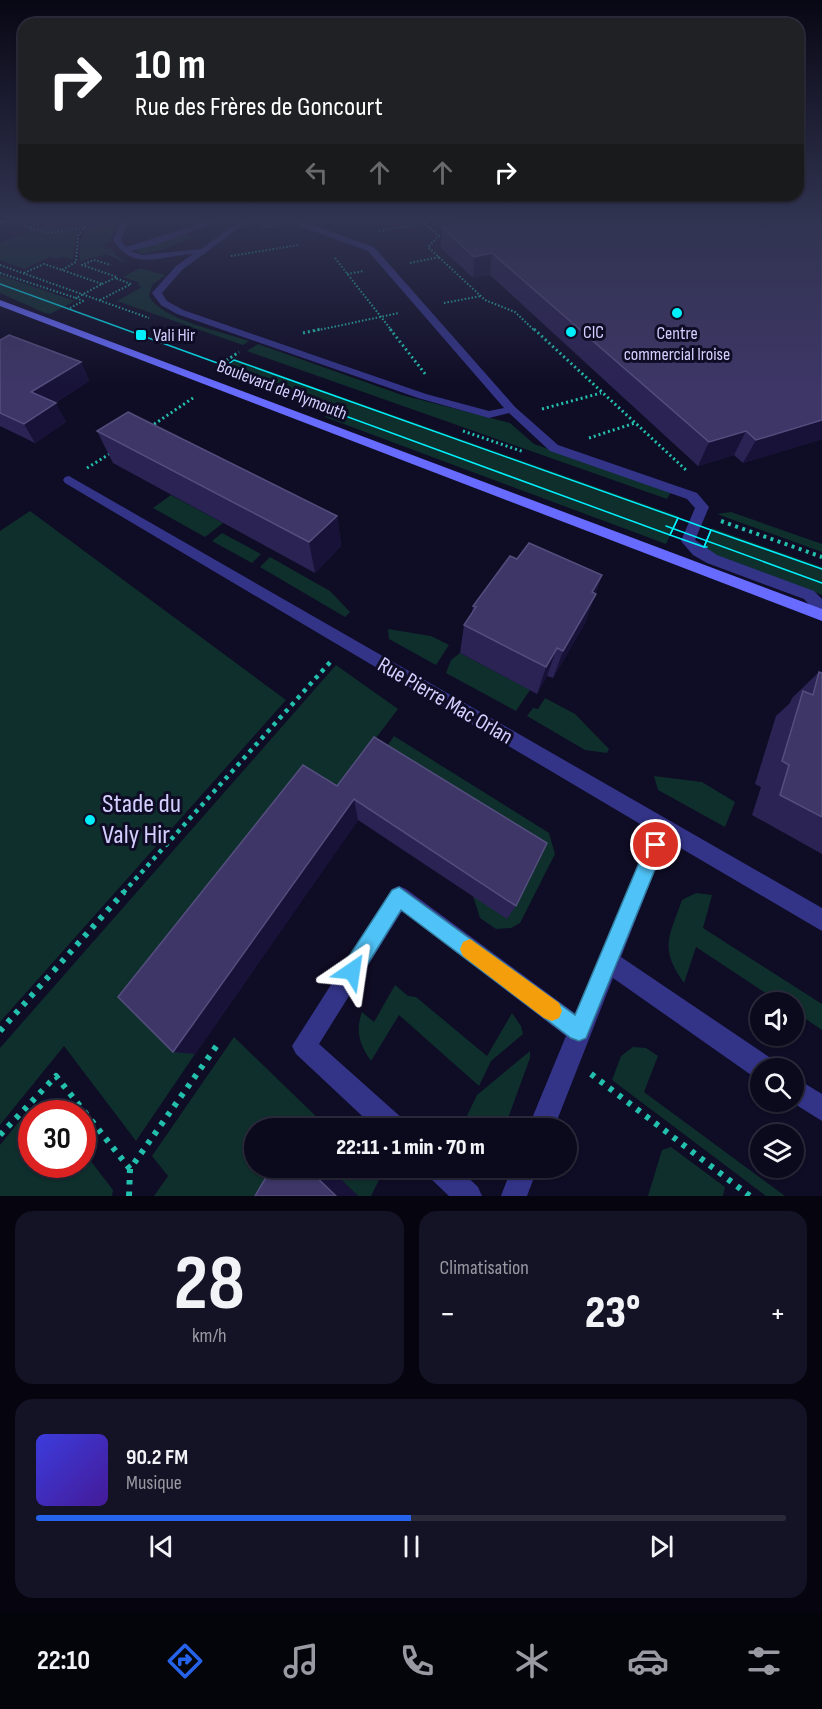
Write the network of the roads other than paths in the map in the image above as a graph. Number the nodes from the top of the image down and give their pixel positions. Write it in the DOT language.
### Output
graph roads {
  1 [pos="173,275"];
  2 [pos="393,275"];
  3 [pos="0,303"];
  4 [pos="0,313"];
  5 [pos="194,382"];
  6 [pos="514,413"];
  7 [pos="69,480"];
  8 [pos="822,609"];
  9 [pos="822,615"];
  10 [pos="663,827"];
  11 [pos="822,920"];
  12 [pos="609,962"];
  13 [pos="579,1031"];
  14 [pos="750,1059"];
  15 [pos="804,1096"];
  16 [pos="822,1109"];
  17 [pos="383,1118"];
  18 [pos="545,1118"];
  19 [pos="450,1178"];
  20 [pos="521,1178"];
  21 [pos="470,1196"];
  22 [pos="514,1196"];
  1 -- 6 [label="street"];
  2 -- 6 [label="street"];
  3 -- 5 [label="main road, Boulevard de Plymouth"];
  4 -- 5 [label="main road, Boulevard de Plymouth"];
  5 -- 9 [label="main road, Boulevard de Plymouth"];
  6 -- 8 [label="street"];
  7 -- 10 [label="street, Rue Pierre Mac Orlan"];
  10 -- 11 [label="street, Rue Pierre Mac Orlan"];
  10 -- 12 [label="street"];
  12 -- 13 [label="street"];
  12 -- 14 [label="street"];
  13 -- 17 [label="street"];
  13 -- 18 [label="street"];
  15 -- 16 [label="street"];
  19 -- 21 [label="street"];
  20 -- 22 [label="street"];
}
